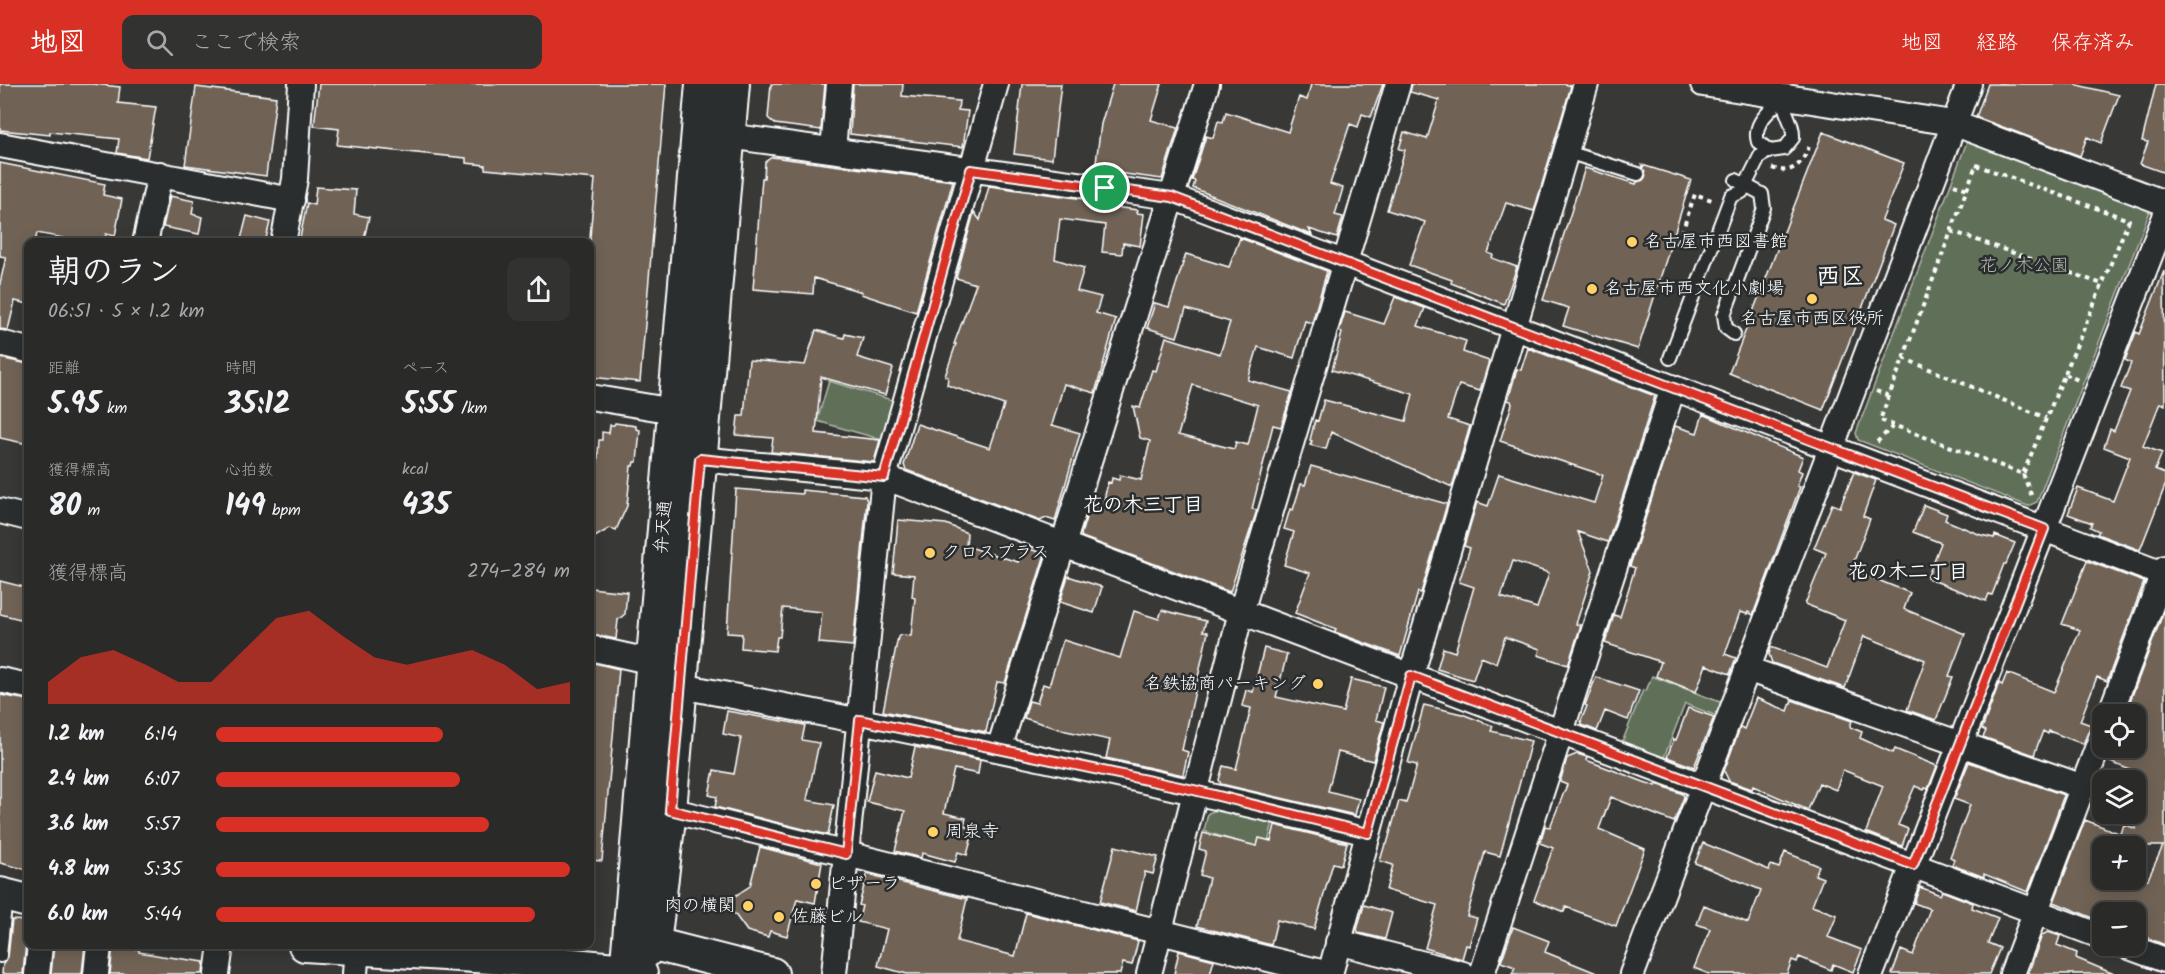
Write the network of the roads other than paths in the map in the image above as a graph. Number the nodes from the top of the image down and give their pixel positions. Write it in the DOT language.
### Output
graph roads {
  1 [pos="301,84"];
  2 [pos="702,84"];
  3 [pos="733,84"];
  4 [pos="839,84"];
  5 [pos="996,84"];
  6 [pos="1207,84"];
  7 [pos="1398,84"];
  8 [pos="1586,84"];
  9 [pos="1703,84"];
  10 [pos="1969,84"];
  11 [pos="1785,90"];
  12 [pos="1953,123"];
  13 [pos="728,136"];
  14 [pos="0,145"];
  15 [pos="833,150"];
  16 [pos="1770,151"];
  17 [pos="1567,152"];
  18 [pos="971,170"];
  19 [pos="160,174"];
  20 [pos="1638,174"];
  21 [pos="1741,182"];
  22 [pos="1172,197"];
  23 [pos="292,200"];
  24 [pos="2165,203"];
  25 [pos="2165,217"];
  26 [pos="146,238"];
  27 [pos="285,238"];
  28 [pos="1344,262"];
  29 [pos="1514,327"];
  30 [pos="1734,334"];
  31 [pos="0,343"];
  32 [pos="24,350"];
  33 [pos="1670,358"];
  34 [pos="1673,388"];
  35 [pos="594,398"];
  36 [pos="674,411"];
  37 [pos="1831,448"];
  38 [pos="700,459"];
  39 [pos="884,477"];
  40 [pos="0,511"];
  41 [pos="24,517"];
  42 [pos="2044,529"];
  43 [pos="1063,545"];
  44 [pos="2164,572"];
  45 [pos="1240,612"];
  46 [pos="594,649"];
  47 [pos="653,662"];
  48 [pos="1747,669"];
  49 [pos="1411,676"];
  50 [pos="0,680"];
  51 [pos="24,685"];
  52 [pos="681,686"];
  53 [pos="2114,704"];
  54 [pos="860,720"];
  55 [pos="1560,733"];
  56 [pos="1960,744"];
  57 [pos="999,749"];
  58 [pos="2094,758"];
  59 [pos="1703,786"];
  60 [pos="2083,787"];
  61 [pos="1194,790"];
  62 [pos="670,810"];
  63 [pos="1368,833"];
  64 [pos="846,854"];
  65 [pos="1913,865"];
  66 [pos="11,896"];
  67 [pos="2036,912"];
  68 [pos="1160,932"];
  69 [pos="2092,933"];
  70 [pos="1338,942"];
  71 [pos="654,944"];
  72 [pos="40,949"];
  73 [pos="99,949"];
  74 [pos="221,949"];
  75 [pos="324,949"];
  76 [pos="2146,953"];
  77 [pos="0,956"];
  78 [pos="356,956"];
  79 [pos="490,959"];
  80 [pos="2165,960"];
  81 [pos="631,973"];
  82 [pos="37,974"];
  83 [pos="96,974"];
  84 [pos="217,974"];
  85 [pos="772,974"];
  86 [pos="834,974"];
  87 [pos="1149,974"];
  88 [pos="1329,974"];
  89 [pos="1463,974"];
  90 [pos="1482,974"];
  91 [pos="1632,974"];
  92 [pos="1871,974"];
  93 [pos="2012,974"];
  1 -- 23 [label="street"];
  2 -- 36 [label="street, 弁天通"];
  3 -- 13 [label="street"];
  4 -- 15 [label="street"];
  5 -- 18 [label="street"];
  6 -- 22 [label="street"];
  7 -- 28 [label="street"];
  8 -- 17 [label="street"];
  9 -- 11 [label="street"];
  10 -- 12 [label="street"];
  11 -- 12 [label="street"];
  11 -- 16 [label="lane"];
  11 -- 16 [label="lane"];
  12 -- 24 [label="street"];
  12 -- 37 [label="street"];
  13 -- 15 [label="street"];
  13 -- 38 [label="street"];
  14 -- 19 [label="street"];
  15 -- 18 [label="street"];
  16 -- 21 [label="lane"];
  17 -- 20 [label="lane"];
  17 -- 29 [label="street"];
  18 -- 22 [label="street"];
  18 -- 39 [label="street"];
  19 -- 23 [label="street"];
  19 -- 26 [label="street"];
  21 -- 30 [label="lane"];
  21 -- 33 [label="lane"];
  22 -- 28 [label="street"];
  22 -- 43 [label="street"];
  23 -- 27 [label="street"];
  25 -- 42 [label="street"];
  28 -- 29 [label="street"];
  28 -- 45 [label="street"];
  29 -- 34 [label="street"];
  29 -- 49 [label="street"];
  31 -- 32 [label="street"];
  34 -- 37 [label="street"];
  34 -- 55 [label="street"];
  35 -- 36 [label="street"];
  36 -- 38 [label="street"];
  36 -- 47 [label="street, 弁天通"];
  37 -- 42 [label="street"];
  37 -- 48 [label="street"];
  38 -- 39 [label="street"];
  38 -- 52 [label="street"];
  39 -- 43 [label="street"];
  39 -- 54 [label="street"];
  40 -- 41 [label="street"];
  42 -- 44 [label="street"];
  42 -- 56 [label="street"];
  43 -- 45 [label="street"];
  43 -- 57 [label="street"];
  44 -- 53 [label="street"];
  45 -- 49 [label="street"];
  45 -- 61 [label="street"];
  46 -- 47 [label="street"];
  47 -- 81 [label="street, 弁天通"];
  48 -- 56 [label="street"];
  48 -- 59 [label="street"];
  49 -- 55 [label="street"];
  49 -- 63 [label="street"];
  50 -- 51 [label="street"];
  52 -- 54 [label="street"];
  52 -- 62 [label="street"];
  54 -- 57 [label="street"];
  54 -- 64 [label="street"];
  55 -- 59 [label="street"];
  55 -- 90 [label="street"];
  56 -- 60 [label="street"];
  56 -- 65 [label="street"];
  57 -- 61 [label="street"];
  58 -- 60 [label="street"];
  59 -- 65 [label="street"];
  59 -- 91 [label="street"];
  60 -- 67 [label="street"];
  61 -- 63 [label="street"];
  61 -- 68 [label="street"];
  62 -- 64 [label="street"];
  62 -- 71 [label="street"];
  63 -- 70 [label="street"];
  64 -- 68 [label="street"];
  64 -- 86 [label="street"];
  65 -- 67 [label="street"];
  65 -- 92 [label="street"];
  66 -- 77 [label="lane"];
  67 -- 69 [label="street"];
  67 -- 93 [label="street"];
  68 -- 87 [label="street"];
  68 -- 88 [label="street"];
  70 -- 88 [label="street"];
  70 -- 89 [label="street"];
  71 -- 81 [label="street"];
  71 -- 85 [label="street"];
  72 -- 82 [label="street"];
  73 -- 83 [label="street"];
  74 -- 84 [label="street"];
  75 -- 78 [label="street"];
  76 -- 80 [label="street"];
  78 -- 79 [label="street"];
  79 -- 81 [label="street"];
}
